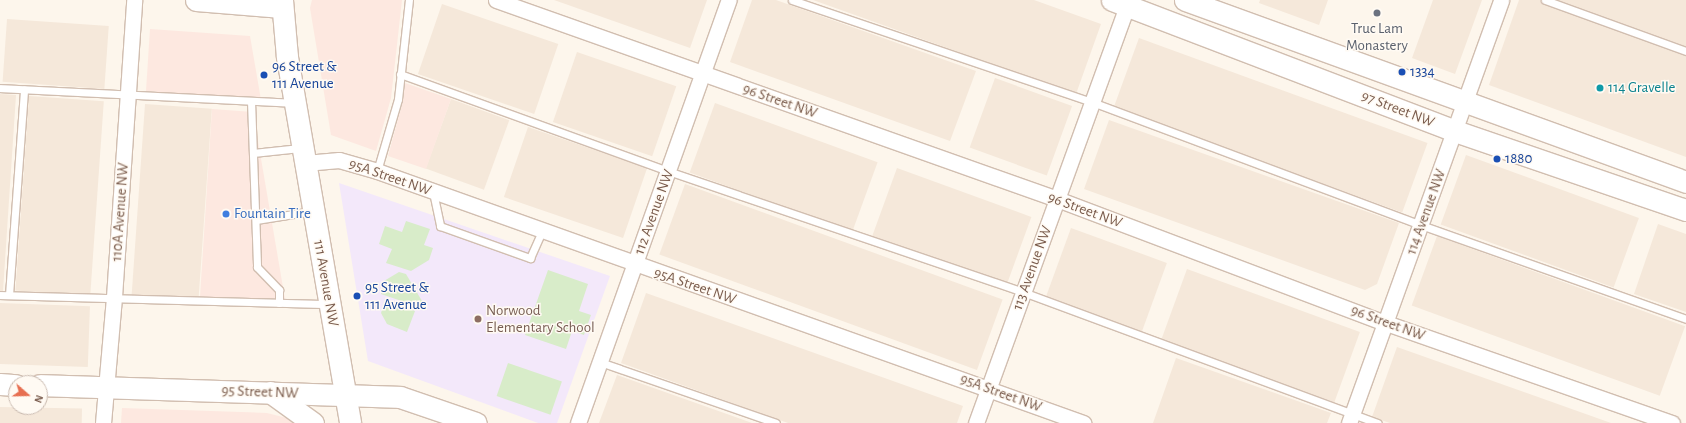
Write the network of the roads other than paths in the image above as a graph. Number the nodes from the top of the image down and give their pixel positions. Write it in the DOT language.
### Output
graph roads {
  1 [pos="134,0"];
  2 [pos="196,0"];
  3 [pos="409,0"];
  4 [pos="496,0"];
  5 [pos="729,0"];
  6 [pos="792,0"];
  7 [pos="1185,0"];
  8 [pos="1501,0"];
  9 [pos="1545,0"];
  10 [pos="242,2"];
  11 [pos="1123,2"];
  12 [pos="282,4"];
  13 [pos="1686,50"];
  14 [pos="400,74"];
  15 [pos="702,74"];
  16 [pos="0,88"];
  17 [pos="24,90"];
  18 [pos="129,96"];
  19 [pos="252,101"];
  20 [pos="1092,102"];
  21 [pos="1465,102"];
  22 [pos="295,103"];
  23 [pos="1455,131"];
  24 [pos="253,153"];
  25 [pos="304,155"];
  26 [pos="377,171"];
  27 [pos="668,171"];
  28 [pos="1686,182"];
  29 [pos="433,192"];
  30 [pos="1057,199"];
  31 [pos="314,210"];
  32 [pos="1686,210"];
  33 [pos="256,220"];
  34 [pos="1421,224"];
  35 [pos="542,231"];
  36 [pos="635,264"];
  37 [pos="1023,292"];
  38 [pos="0,295"];
  39 [pos="9,295"];
  40 [pos="114,297"];
  41 [pos="280,303"];
  42 [pos="330,304"];
  43 [pos="1686,319"];
  44 [pos="1386,323"];
  45 [pos="600,362"];
  46 [pos="48,385"];
  47 [pos="106,387"];
  48 [pos="988,388"];
  49 [pos="270,392"];
  50 [pos="344,394"];
  51 [pos="1351,418"];
  52 [pos="103,423"];
  53 [pos="313,423"];
  54 [pos="350,423"];
  55 [pos="476,423"];
  56 [pos="578,423"];
  57 [pos="776,423"];
  58 [pos="976,423"];
  59 [pos="1083,423"];
  60 [pos="1378,423"];
  61 [pos="1672,423"];
  1 -- 18 [label="street, 110A Avenue NW"];
  2 -- 10 [label="main road"];
  3 -- 14 [label="lane"];
  4 -- 15 [label="street, 96 Street NW"];
  5 -- 15 [label="street, 112 Avenue NW"];
  6 -- 20 [label="lane"];
  7 -- 21 [label="main road, 97 Street NW"];
  8 -- 21 [label="street, 114 Avenue NW"];
  9 -- 13 [label="lane"];
  10 -- 12 [label="main road"];
  11 -- 20 [label="street, 113 Avenue NW"];
  11 -- 23 [label="main road, 97 Street NW"];
  12 -- 22 [label="main road, 111 Avenue NW"];
  14 -- 26 [label="lane"];
  14 -- 27 [label="lane"];
  15 -- 27 [label="street, 112 Avenue NW"];
  15 -- 30 [label="street, 96 Street NW"];
  16 -- 17 [label="lane"];
  17 -- 18 [label="lane"];
  17 -- 39 [label="lane"];
  18 -- 19 [label="lane"];
  18 -- 40 [label="street, 110A Avenue NW"];
  19 -- 22 [label="lane"];
  19 -- 24 [label="lane"];
  20 -- 30 [label="street, 113 Avenue NW"];
  20 -- 34 [label="lane"];
  21 -- 23 [label="street, 114 Avenue NW"];
  21 -- 28 [label="main road, 97 Street NW"];
  22 -- 25 [label="main road, 111 Avenue NW"];
  23 -- 32 [label="main road, 97 Street NW"];
  23 -- 34 [label="street, 114 Avenue NW"];
  24 -- 25 [label="lane"];
  24 -- 33 [label="lane"];
  25 -- 26 [label="street, 95A Street NW"];
  25 -- 31 [label="main road, 111 Avenue NW"];
  26 -- 29 [label="street, 95A Street NW"];
  27 -- 36 [label="street, 112 Avenue NW"];
  27 -- 37 [label="lane"];
  29 -- 35 [label="street, 95A Street NW"];
  29 -- 35 [label="lane"];
  30 -- 37 [label="street, 113 Avenue NW"];
  30 -- 44 [label="street, 96 Street NW"];
  31 -- 33 [label="lane"];
  31 -- 42 [label="main road, 111 Avenue NW"];
  33 -- 41 [label="lane"];
  34 -- 43 [label="lane"];
  34 -- 44 [label="street, 114 Avenue NW"];
  35 -- 36 [label="street, 95A Street NW"];
  36 -- 45 [label="street, 112 Avenue NW"];
  36 -- 48 [label="street, 95A Street NW"];
  37 -- 48 [label="street, 113 Avenue NW"];
  37 -- 51 [label="lane"];
  38 -- 39 [label="lane"];
  39 -- 40 [label="lane"];
  40 -- 41 [label="lane"];
  40 -- 47 [label="street, 110A Avenue NW"];
  41 -- 42 [label="lane"];
  42 -- 50 [label="main road, 111 Avenue NW"];
  44 -- 51 [label="street, 114 Avenue NW"];
  44 -- 61 [label="street, 96 Street NW"];
  45 -- 56 [label="street, 112 Avenue NW"];
  45 -- 57 [label="lane"];
  46 -- 47 [label="main road, 95 Street NW"];
  47 -- 49 [label="main road, 95 Street NW"];
  47 -- 52 [label="street, 110A Avenue NW"];
  48 -- 58 [label="street, 113 Avenue NW"];
  48 -- 59 [label="street, 95A Street NW"];
  49 -- 50 [label="main road, 95 Street NW"];
  49 -- 53 [label="main road"];
  50 -- 54 [label="main road, 111 Avenue NW"];
  50 -- 55 [label="main road, 95 Street NW"];
  51 -- 60 [label="lane"];
}
